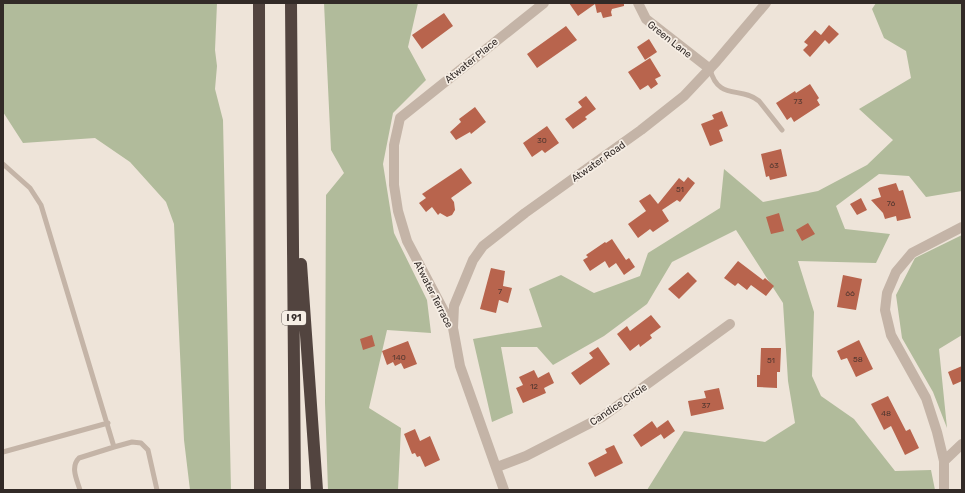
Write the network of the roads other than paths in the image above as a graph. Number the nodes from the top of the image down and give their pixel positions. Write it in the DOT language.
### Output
graph roads {
  1 [pos="252,3"];
  2 [pos="259,3"];
  3 [pos="291,3"];
  4 [pos="544,3"];
  5 [pos="638,3"];
  6 [pos="766,3"];
  7 [pos="710,69"];
  8 [pos="400,118"];
  9 [pos="782,130"];
  10 [pos="259,141"];
  11 [pos="293,146"];
  12 [pos="3,164"];
  13 [pos="962,227"];
  14 [pos="730,324"];
  15 [pos="453,328"];
  16 [pos="108,422"];
  17 [pos="962,444"];
  18 [pos="114,447"];
  19 [pos="3,452"];
  20 [pos="944,461"];
  21 [pos="497,467"];
  22 [pos="80,490"];
  23 [pos="157,490"];
  24 [pos="260,490"];
  25 [pos="295,490"];
  26 [pos="317,490"];
  27 [pos="504,490"];
  28 [pos="944,490"];
  1 -- 10 [label="highway"];
  2 -- 10 [label="highway"];
  3 -- 11 [label="highway, I 91"];
  4 -- 8 [label="street, Atwater Place"];
  5 -- 7 [label="street, Green Lane"];
  6 -- 7 [label="street, Atwater Road"];
  7 -- 9 [label="lane"];
  7 -- 15 [label="street, Atwater Road"];
  8 -- 15 [label="street, Atwater Terrace"];
  10 -- 24 [label="highway"];
  11 -- 25 [label="highway, I 91"];
  11 -- 26 [label="highway"];
  12 -- 16 [label="lane"];
  13 -- 20 [label="street"];
  14 -- 21 [label="street, Candice Circle"];
  15 -- 21 [label="street, Atwater Terrace"];
  16 -- 18 [label="lane"];
  16 -- 19 [label="lane"];
  17 -- 20 [label="street"];
  18 -- 22 [label="lane"];
  18 -- 23 [label="lane"];
  20 -- 28 [label="street"];
  21 -- 27 [label="street, Atwater Terrace"];
}
